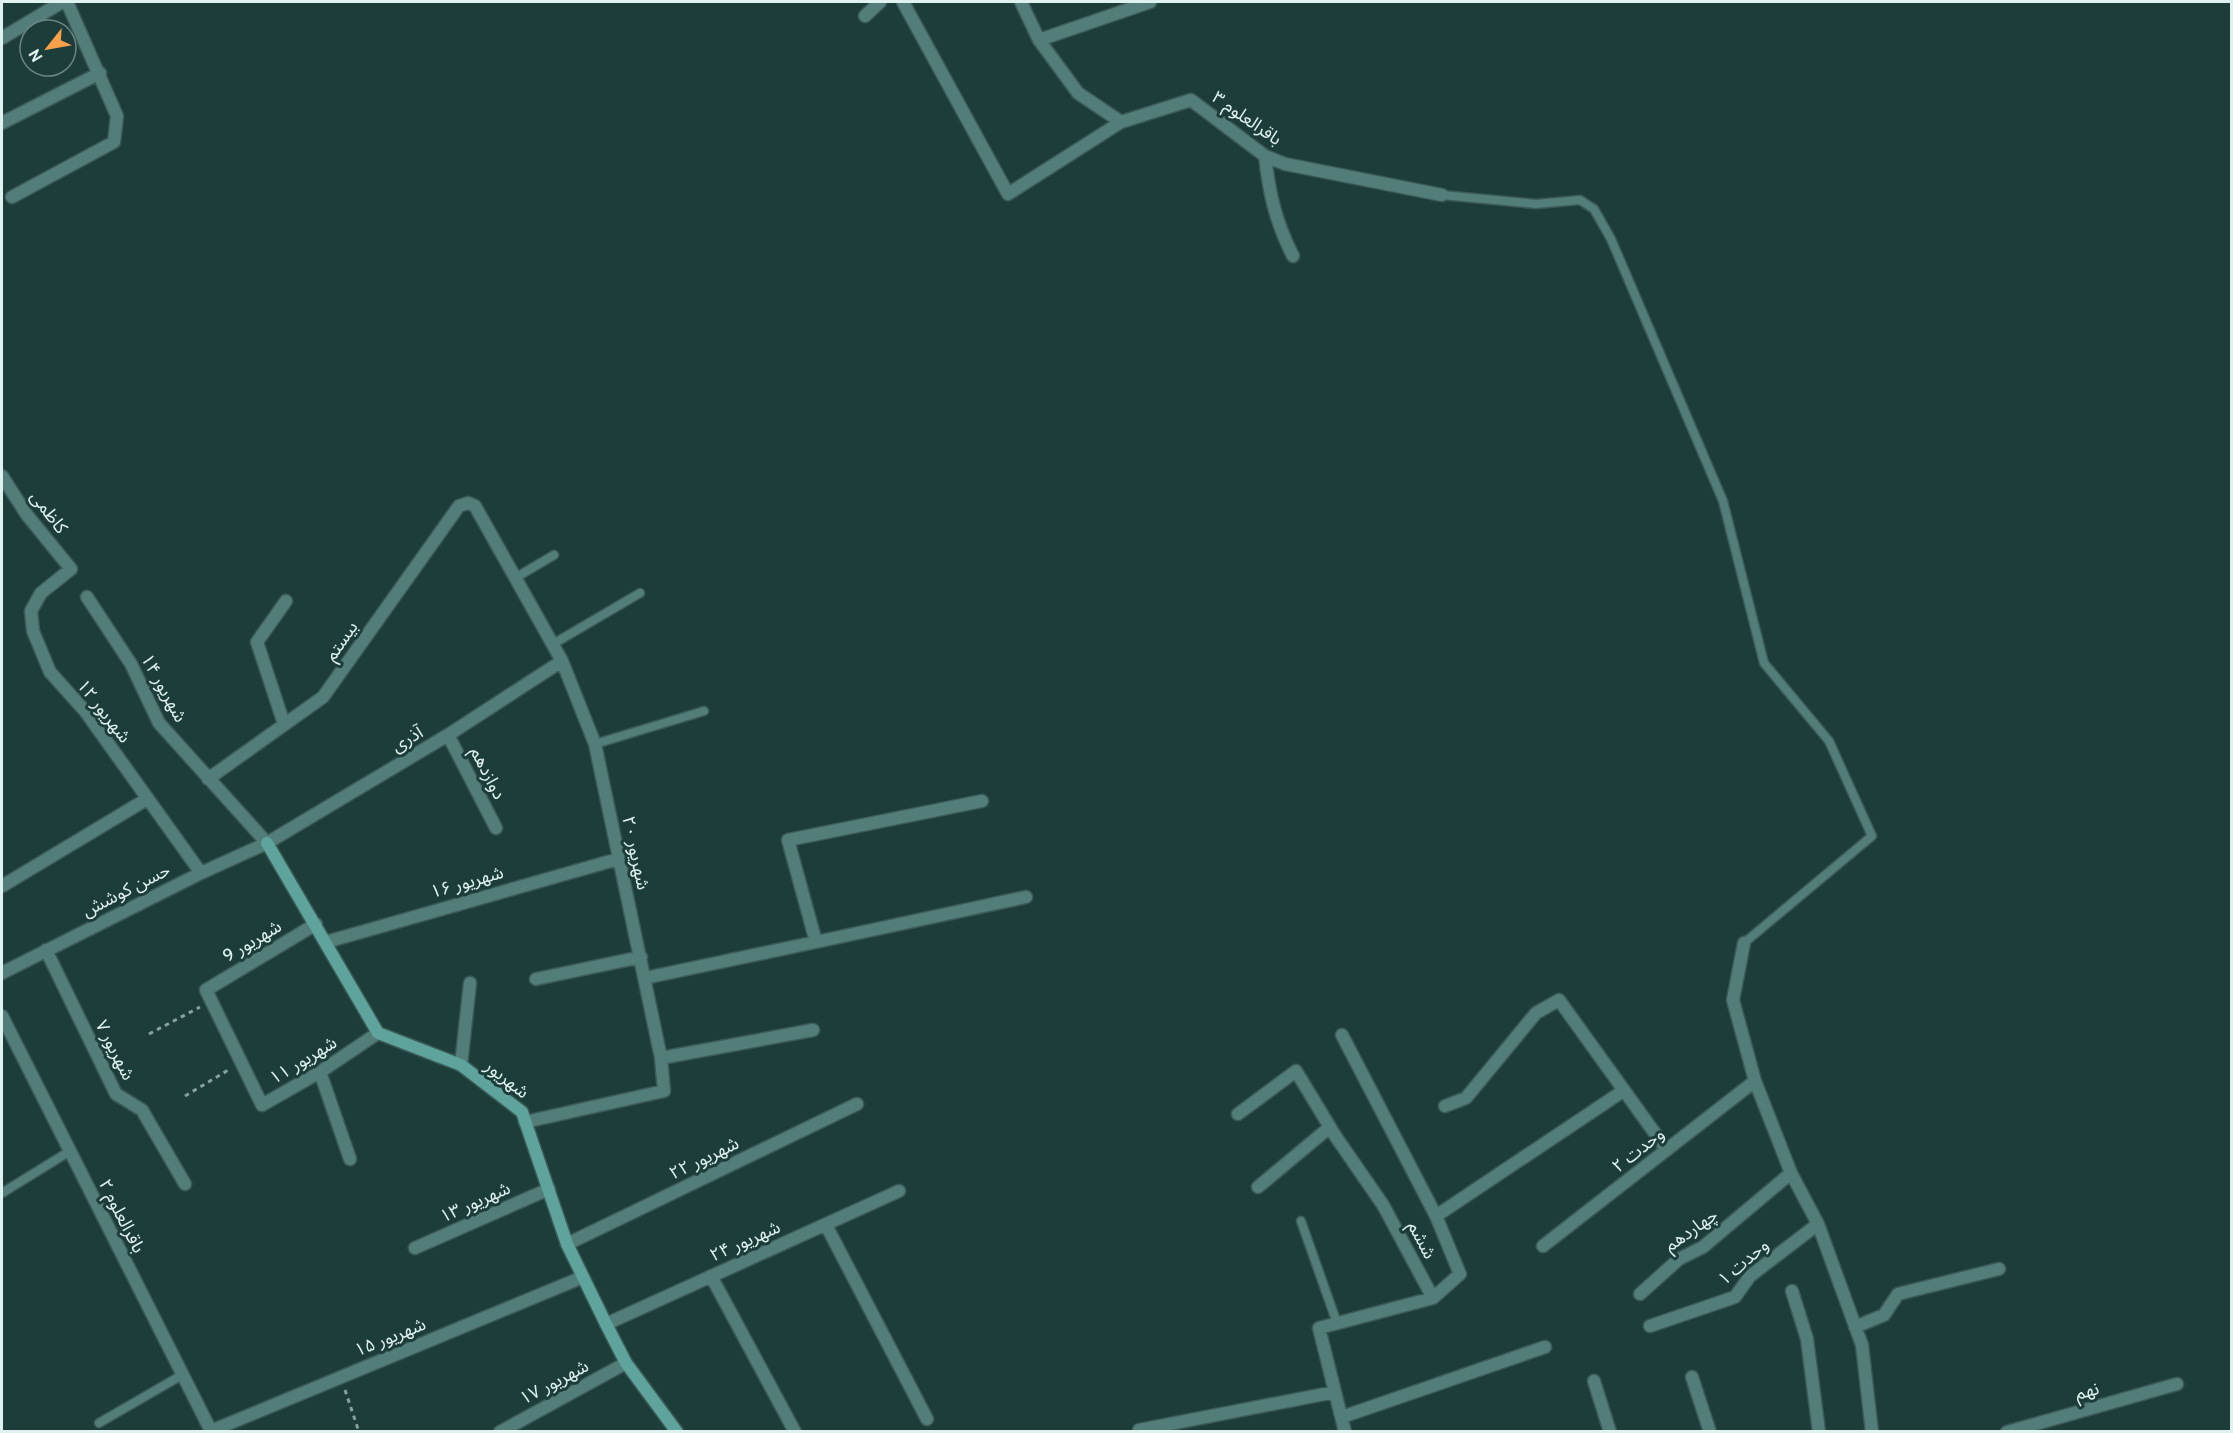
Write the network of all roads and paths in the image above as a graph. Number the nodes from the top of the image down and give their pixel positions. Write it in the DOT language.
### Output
graph roads {
  1 [pos="62,2"];
  2 [pos="68,2"];
  3 [pos="880,2"];
  4 [pos="903,2"];
  5 [pos="1021,2"];
  6 [pos="1150,2"];
  7 [pos="865,16"];
  8 [pos="2,38"];
  9 [pos="1039,40"];
  10 [pos="100,73"];
  11 [pos="1121,122"];
  12 [pos="2,123"];
  13 [pos="1265,156"];
  14 [pos="1442,195"];
  15 [pos="12,197"];
  16 [pos="1293,256"];
  17 [pos="2,476"];
  18 [pos="475,506"];
  19 [pos="554,555"];
  20 [pos="71,569"];
  21 [pos="515,578"];
  22 [pos="640,593"];
  23 [pos="87,597"];
  24 [pos="286,601"];
  25 [pos="553,644"];
  26 [pos="562,661"];
  27 [pos="704,711"];
  28 [pos="284,724"];
  29 [pos="448,735"];
  30 [pos="595,744"];
  31 [pos="208,779"];
  32 [pos="147,799"];
  33 [pos="982,801"];
  34 [pos="496,828"];
  35 [pos="267,843"];
  36 [pos="618,859"];
  37 [pos="201,873"];
  38 [pos="2,886"];
  39 [pos="1026,897"];
  40 [pos="316,924"];
  41 [pos="326,942"];
  42 [pos="816,942"];
  43 [pos="1744,944"];
  44 [pos="46,950"];
  45 [pos="641,957"];
  46 [pos="2,973"];
  47 [pos="645,978"];
  48 [pos="536,979"];
  49 [pos="470,983"];
  50 [pos="209,995"];
  51 [pos="2,1017"];
  52 [pos="813,1030"];
  53 [pos="149,1034"];
  54 [pos="378,1034"];
  55 [pos="1342,1035"];
  56 [pos="661,1058"];
  57 [pos="242,1062"];
  58 [pos="461,1065"];
  59 [pos="320,1072"];
  60 [pos="1755,1081"];
  61 [pos="1623,1090"];
  62 [pos="185,1096"];
  63 [pos="857,1104"];
  64 [pos="1445,1106"];
  65 [pos="1239,1113"];
  66 [pos="525,1122"];
  67 [pos="1330,1127"];
  68 [pos="1667,1150"];
  69 [pos="70,1151"];
  70 [pos="350,1159"];
  71 [pos="1791,1173"];
  72 [pos="185,1184"];
  73 [pos="1258,1187"];
  74 [pos="549,1189"];
  75 [pos="899,1191"];
  76 [pos="2,1193"];
  77 [pos="1436,1216"];
  78 [pos="1301,1221"];
  79 [pos="1818,1224"];
  80 [pos="826,1225"];
  81 [pos="567,1244"];
  82 [pos="1543,1246"];
  83 [pos="415,1248"];
  84 [pos="1999,1269"];
  85 [pos="711,1276"];
  86 [pos="583,1277"];
  87 [pos="1792,1291"];
  88 [pos="1640,1294"];
  89 [pos="1433,1298"];
  90 [pos="1337,1323"];
  91 [pos="606,1324"];
  92 [pos="1650,1326"];
  93 [pos="1856,1327"];
  94 [pos="1545,1347"];
  95 [pos="626,1363"];
  96 [pos="182,1375"];
  97 [pos="340,1377"];
  98 [pos="1692,1377"];
  99 [pos="1594,1381"];
  100 [pos="2177,1384"];
  101 [pos="1335,1392"];
  102 [pos="1342,1417"];
  103 [pos="927,1419"];
  104 [pos="99,1423"];
  105 [pos="1139,1430"];
  106 [pos="211,1431"];
  107 [pos="359,1431"];
  108 [pos="500,1431"];
  109 [pos="675,1431"];
  110 [pos="795,1431"];
  111 [pos="1345,1431"];
  112 [pos="1610,1431"];
  113 [pos="1710,1431"];
  114 [pos="1820,1431"];
  115 [pos="1872,1431"];
  116 [pos="2007,1431"];
  1 -- 8 [label="street"];
  2 -- 10 [label="street"];
  3 -- 7 [label="street"];
  4 -- 11 [label="street"];
  5 -- 9 [label="street"];
  6 -- 9 [label="street"];
  9 -- 11 [label="street"];
  10 -- 12 [label="street"];
  10 -- 15 [label="street"];
  11 -- 13 [label="street, باقرالعلوم ۳"];
  13 -- 14 [label="street, باقرالعلوم ۳"];
  13 -- 16 [label="street"];
  14 -- 43 [label="lane"];
  17 -- 20 [label="street, کاظمی"];
  18 -- 21 [label="street, شهریور ۲۰"];
  18 -- 28 [label="street, بیستم"];
  19 -- 21 [label="lane"];
  20 -- 32 [label="street, شهریور ۱۲"];
  21 -- 25 [label="street, شهریور ۲۰"];
  22 -- 25 [label="lane"];
  23 -- 31 [label="street, شهریور ۱۴"];
  24 -- 28 [label="street"];
  25 -- 26 [label="street, شهریور ۲۰"];
  26 -- 29 [label="street, آذری"];
  26 -- 30 [label="street, شهریور ۲۰"];
  27 -- 30 [label="lane"];
  28 -- 31 [label="street, بیستم"];
  29 -- 34 [label="street, دوازدهم"];
  29 -- 35 [label="street, آذری"];
  30 -- 36 [label="street, شهریور ۲۰"];
  31 -- 35 [label="street, شهریور ۱۴"];
  32 -- 37 [label="street, شهریور ۱۲"];
  32 -- 38 [label="street"];
  33 -- 42 [label="street"];
  35 -- 37 [label="street, حسن کوشش"];
  35 -- 40 [label="street"];
  36 -- 41 [label="street, شهریور ۱۶"];
  36 -- 45 [label="street, شهریور ۲۰"];
  37 -- 44 [label="street, حسن کوشش"];
  39 -- 42 [label="street"];
  40 -- 41 [label="street"];
  40 -- 50 [label="street, شهریور 9"];
  41 -- 54 [label="street"];
  42 -- 47 [label="street"];
  43 -- 60 [label="street"];
  44 -- 46 [label="street, حسن کوشش"];
  44 -- 72 [label="street, شهریور ۷"];
  45 -- 47 [label="street, شهریور ۲۰"];
  45 -- 48 [label="street"];
  47 -- 56 [label="street, شهریور ۲۰"];
  49 -- 58 [label="street"];
  50 -- 53 [label="path"];
  50 -- 57 [label="street, شهریور ۱۱"];
  51 -- 69 [label="street, باقرالعلوم ۲"];
  52 -- 56 [label="street"];
  54 -- 58 [label="street, شهریور"];
  54 -- 59 [label="street, شهریور ۱۱"];
  55 -- 77 [label="street"];
  56 -- 66 [label="street, شهریور ۲۰"];
  57 -- 59 [label="street, شهریور ۱۱"];
  57 -- 62 [label="path"];
  58 -- 66 [label="street, شهریور"];
  59 -- 70 [label="street"];
  60 -- 68 [label="street, وحدت ۲"];
  60 -- 71 [label="street"];
  61 -- 64 [label="street"];
  61 -- 68 [label="street"];
  61 -- 77 [label="street"];
  63 -- 81 [label="street, شهریور ۲۲"];
  65 -- 67 [label="street, ششم"];
  66 -- 74 [label="street, شهریور"];
  67 -- 73 [label="street"];
  67 -- 89 [label="street, ششم"];
  68 -- 82 [label="street, وحدت ۲"];
  69 -- 76 [label="lane"];
  69 -- 96 [label="street, باقرالعلوم ۲"];
  71 -- 79 [label="street"];
  71 -- 88 [label="street, چهاردهم"];
  74 -- 81 [label="street, شهریور"];
  74 -- 83 [label="street, شهریور ۱۳"];
  75 -- 80 [label="street, شهریور ۲۴"];
  77 -- 89 [label="street"];
  78 -- 90 [label="lane"];
  79 -- 92 [label="street, وحدت ۱"];
  79 -- 93 [label="street"];
  80 -- 85 [label="street, شهریور ۲۴"];
  80 -- 103 [label="street"];
  81 -- 86 [label="street, شهریور"];
  84 -- 93 [label="street"];
  85 -- 91 [label="street, شهریور ۲۴"];
  85 -- 110 [label="street"];
  86 -- 91 [label="street, شهریور"];
  86 -- 97 [label="street, شهریور ۱۵"];
  87 -- 114 [label="street"];
  89 -- 90 [label="street"];
  90 -- 101 [label="street"];
  91 -- 95 [label="street, شهریور"];
  93 -- 115 [label="street"];
  94 -- 102 [label="street"];
  95 -- 108 [label="street, شهریور ۱۷"];
  95 -- 109 [label="street, شهریور"];
  96 -- 104 [label="lane"];
  96 -- 106 [label="street, باقرالعلوم ۲"];
  97 -- 106 [label="street, شهریور ۱۵"];
  97 -- 107 [label="path"];
  98 -- 113 [label="street"];
  99 -- 112 [label="street"];
  100 -- 116 [label="street, نهم"];
  101 -- 102 [label="street"];
  101 -- 105 [label="street"];
  102 -- 111 [label="street"];
}
